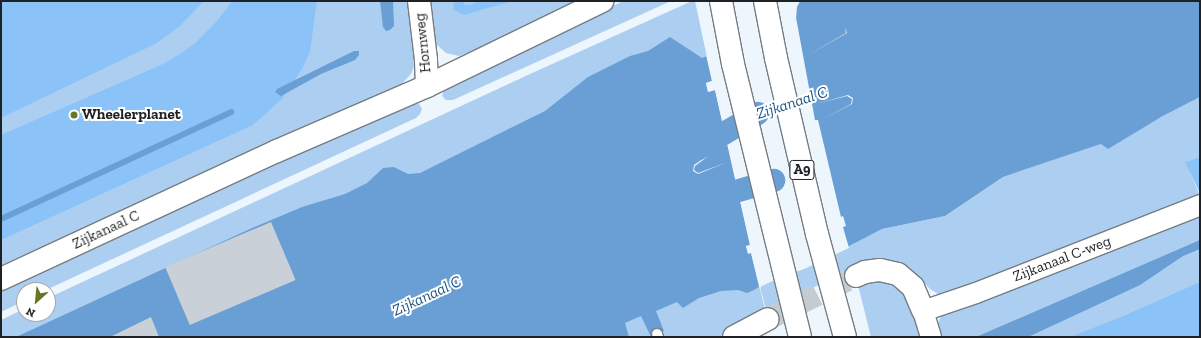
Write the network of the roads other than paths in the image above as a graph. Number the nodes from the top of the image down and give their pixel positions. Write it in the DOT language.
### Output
graph roads {
  1 [pos="419,1"];
  2 [pos="602,1"];
  3 [pos="720,1"];
  4 [pos="765,1"];
  5 [pos="427,86"];
  6 [pos="1200,205"];
  7 [pos="856,276"];
  8 [pos="1,278"];
  9 [pos="923,311"];
  10 [pos="768,319"];
  11 [pos="734,337"];
  12 [pos="800,337"];
  13 [pos="845,337"];
  14 [pos="931,337"];
  1 -- 5 [label="main road, Hornweg"];
  2 -- 5 [label="main road, Zijkanaal C"];
  3 -- 12 [label="main road, bridge"];
  4 -- 13 [label="main road, A9, bridge"];
  5 -- 8 [label="main road, Zijkanaal C"];
  6 -- 9 [label="street, Zijkanaal C-weg"];
  7 -- 9 [label="main road"];
  9 -- 14 [label="street"];
  10 -- 11 [label="main road"];
}
